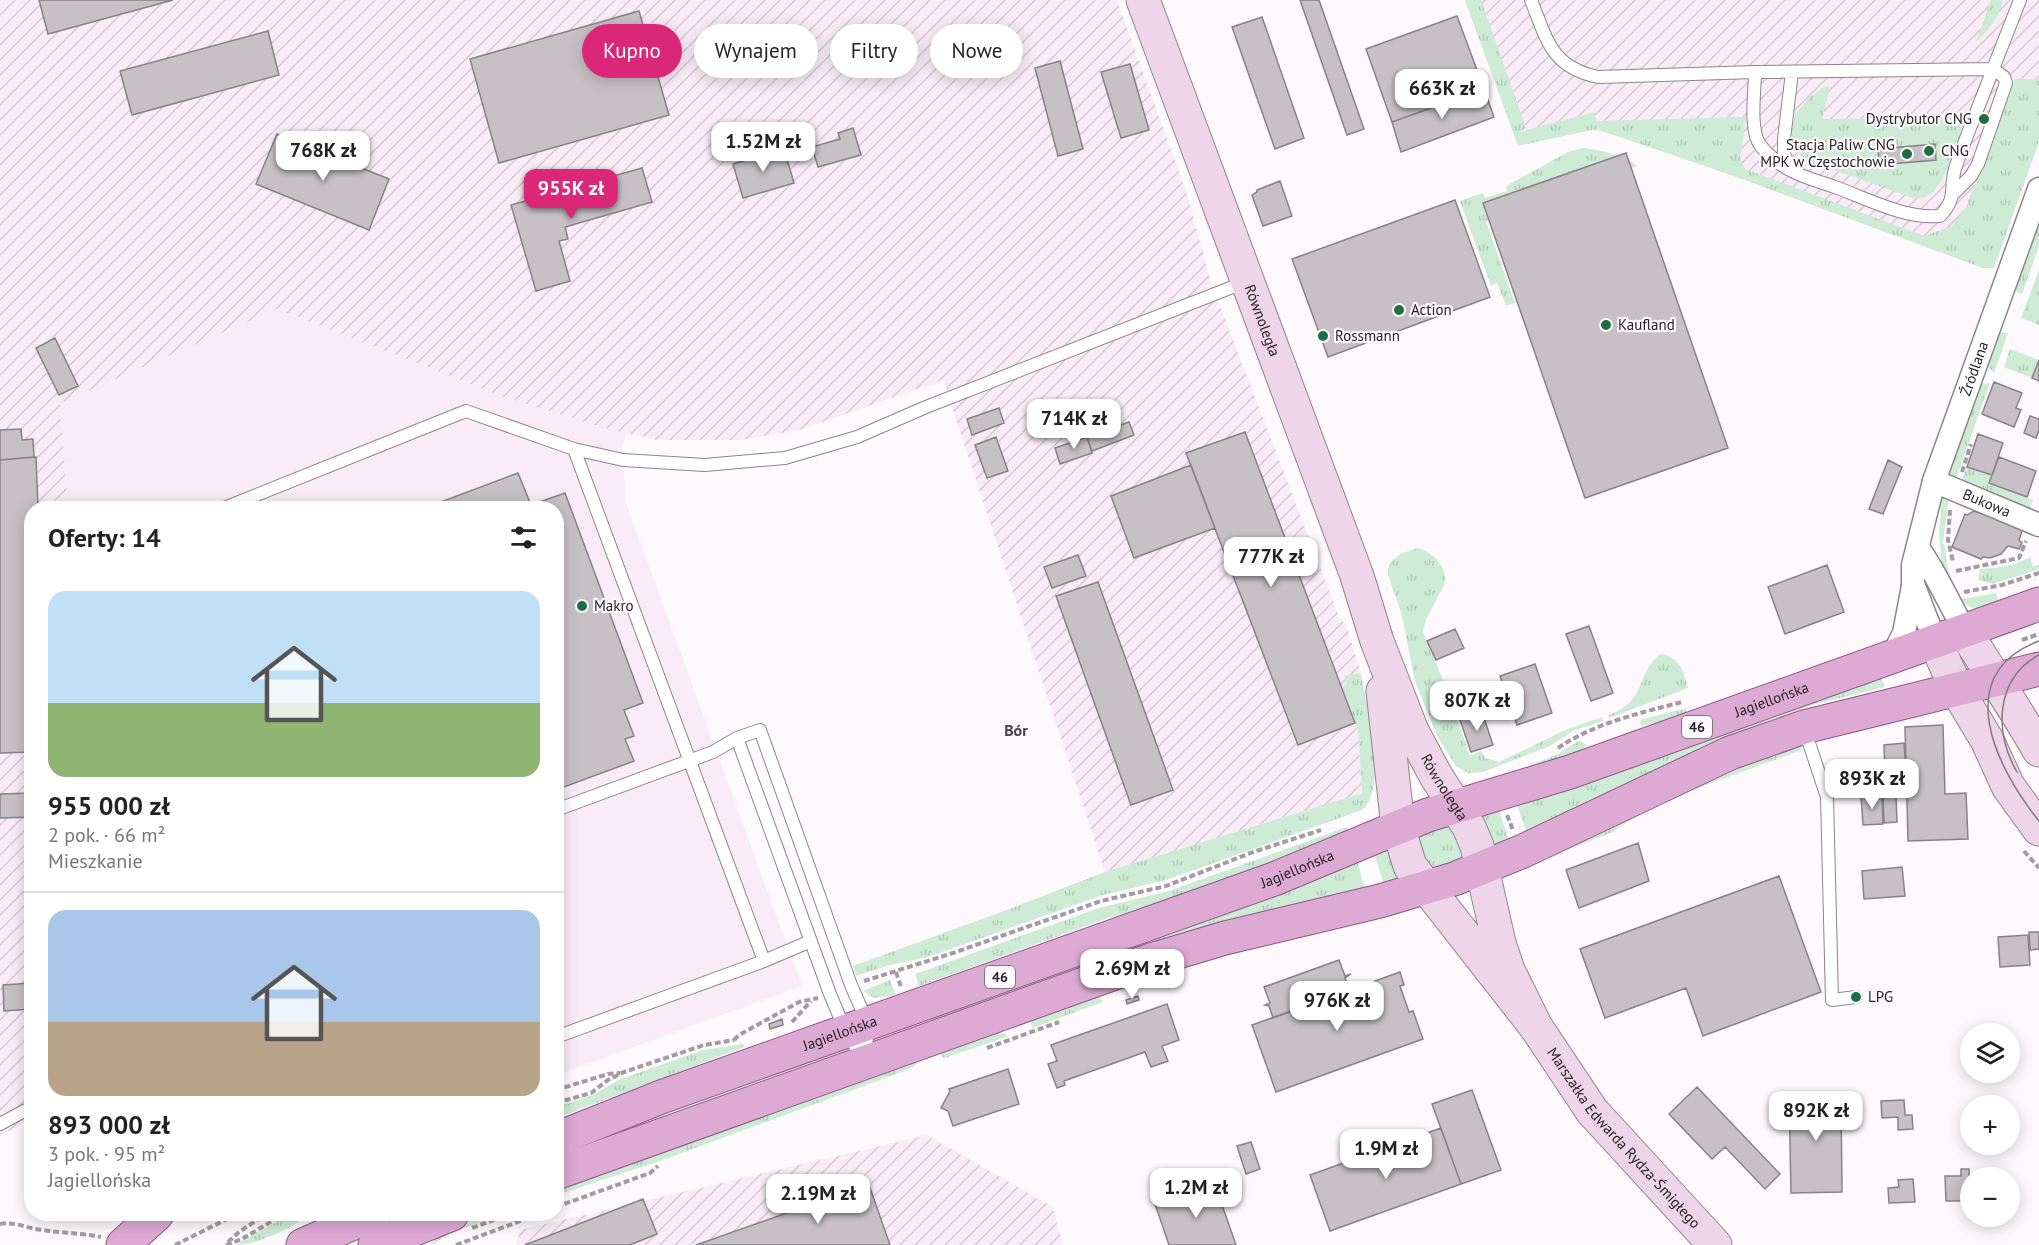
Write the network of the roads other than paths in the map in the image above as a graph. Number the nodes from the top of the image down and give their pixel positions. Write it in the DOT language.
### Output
graph roads {
  1 [pos="1143,0"];
  2 [pos="1532,0"];
  3 [pos="2020,0"];
  4 [pos="1993,69"];
  5 [pos="1755,72"];
  6 [pos="1792,72"];
  7 [pos="1791,171"];
  8 [pos="2039,189"];
  9 [pos="1953,193"];
  10 [pos="1249,281"];
  11 [pos="574,449"];
  12 [pos="1934,480"];
  13 [pos="241,501"];
  14 [pos="2034,528"];
  15 [pos="1918,548"];
  16 [pos="1913,585"];
  17 [pos="2039,604"];
  18 [pos="1950,636"];
  19 [pos="1377,642"];
  20 [pos="1892,657"];
  21 [pos="2039,669"];
  22 [pos="1995,680"];
  23 [pos="1957,690"];
  24 [pos="1804,727"];
  25 [pos="737,738"];
  26 [pos="2039,750"];
  27 [pos="690,761"];
  28 [pos="1456,806"];
  29 [pos="564,807"];
  30 [pos="1398,827"];
  31 [pos="2039,829"];
  32 [pos="1482,869"];
  33 [pos="1426,888"];
  34 [pos="811,941"];
  35 [pos="764,961"];
  36 [pos="1856,997"];
  37 [pos="1536,1027"];
  38 [pos="857,1028"];
  39 [pos="564,1034"];
  40 [pos="865,1062"];
  41 [pos="24,1111"];
  42 [pos="0,1124"];
  43 [pos="564,1136"];
  44 [pos="564,1170"];
  45 [pos="149,1221"];
  46 [pos="332,1222"];
  47 [pos="434,1227"];
  48 [pos="124,1244"];
  49 [pos="303,1245"];
  50 [pos="375,1245"];
  51 [pos="1715,1245"];
  1 -- 10 [label="street, Równoległa"];
  2 -- 5 [label="lane"];
  3 -- 4 [label="lane"];
  4 -- 6 [label="lane"];
  4 -- 9 [label="lane"];
  4 -- 9 [label="lane"];
  5 -- 6 [label="lane"];
  5 -- 7 [label="lane"];
  6 -- 7 [label="lane"];
  7 -- 9 [label="lane"];
  8 -- 12 [label="street, Źródlana"];
  10 -- 11 [label="lane"];
  10 -- 19 [label="street, Równoległa"];
  11 -- 13 [label="lane"];
  11 -- 27 [label="lane"];
  12 -- 14 [label="street, Bukowa"];
  12 -- 15 [label="street, Źródlana"];
  15 -- 16 [label="street, Źródlana"];
  15 -- 18 [label="street"];
  16 -- 18 [label="street, Źródlana"];
  16 -- 20 [label="street, Źródlana"];
  17 -- 18 [label="main road, Jagiellońska / 46"];
  18 -- 20 [label="main road, Jagiellońska / 46"];
  18 -- 22 [label="street"];
  18 -- 23 [label="street"];
  19 -- 28 [label="street, Równoległa"];
  19 -- 30 [label="street, Równoległa"];
  20 -- 28 [label="main road, Jagiellońska / 46"];
  21 -- 22 [label="main road, 46"];
  22 -- 23 [label="main road, 46"];
  22 -- 26 [label="street"];
  23 -- 24 [label="main road, 46"];
  23 -- 31 [label="street"];
  24 -- 32 [label="main road, 46"];
  24 -- 36 [label="lane"];
  25 -- 27 [label="lane"];
  25 -- 34 [label="lane"];
  25 -- 38 [label="lane"];
  27 -- 29 [label="lane"];
  27 -- 35 [label="lane"];
  28 -- 30 [label="main road, Jagiellońska / 46"];
  28 -- 32 [label="street, Równoległa"];
  30 -- 33 [label="street, Marszałka Edwarda Rydza-Śmigłego"];
  30 -- 38 [label="main road, Jagiellońska / 46"];
  32 -- 33 [label="main road, 46"];
  32 -- 37 [label="street, Marszałka Edwarda Rydza-Śmigłego"];
  33 -- 37 [label="street, Marszałka Edwarda Rydza-Śmigłego"];
  33 -- 40 [label="main road, 46"];
  34 -- 35 [label="lane"];
  34 -- 38 [label="lane"];
  35 -- 39 [label="lane"];
  37 -- 51 [label="street, Marszałka Edwarda Rydza-Śmigłego"];
  38 -- 40 [label="lane"];
  38 -- 40 [label="lane"];
  38 -- 43 [label="main road, Jagiellońska / 46"];
  40 -- 44 [label="main road, 46"];
  41 -- 42 [label="lane"];
  45 -- 48 [label="main road"];
  46 -- 49 [label="main road"];
  47 -- 50 [label="main road"];
}
